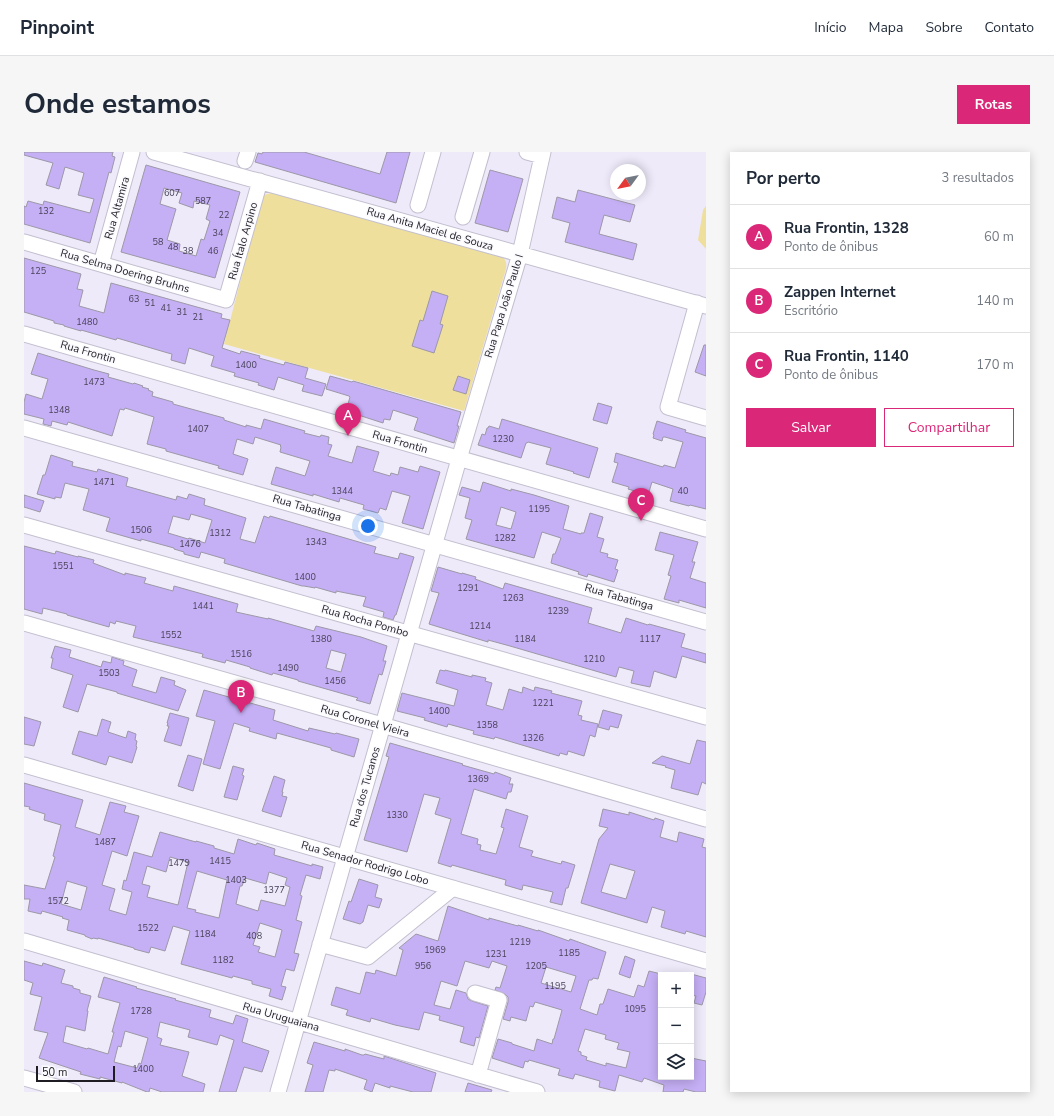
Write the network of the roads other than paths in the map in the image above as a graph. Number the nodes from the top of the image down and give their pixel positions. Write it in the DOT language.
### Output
graph roads {
  1 [pos="132,152"];
  2 [pos="154,152"];
  3 [pos="433,152"];
  4 [pos="482,152"];
  5 [pos="526,152"];
  6 [pos="543,154"];
  7 [pos="260,182"];
  8 [pos="418,205"];
  9 [pos="463,217"];
  10 [pos="24,242"];
  11 [pos="520,254"];
  12 [pos="101,264"];
  13 [pos="226,300"];
  14 [pos="702,305"];
  15 [pos="24,334"];
  16 [pos="706,418"];
  17 [pos="24,428"];
  18 [pos="459,459"];
  19 [pos="24,525"];
  20 [pos="706,529"];
  21 [pos="434,544"];
  22 [pos="706,622"];
  23 [pos="24,623"];
  24 [pos="409,633"];
  25 [pos="702,712"];
  26 [pos="382,725"];
  27 [pos="24,765"];
  28 [pos="706,819"];
  29 [pos="345,857"];
  30 [pos="453,888"];
  31 [pos="24,941"];
  32 [pos="320,944"];
  33 [pos="706,961"];
  34 [pos="475,993"];
  35 [pos="298,1022"];
  36 [pos="478,1075"];
  37 [pos="24,1078"];
  38 [pos="74,1092"];
  39 [pos="278,1092"];
  40 [pos="537,1092"];
  1 -- 12 [label="street, Rua Altamira"];
  2 -- 7 [label="street, Rua Anita Maciel de Souza"];
  3 -- 8 [label="street"];
  4 -- 9 [label="street"];
  5 -- 6 [label="street"];
  6 -- 11 [label="street, Rua Papa João Paulo I"];
  7 -- 11 [label="street, Rua Anita Maciel de Souza"];
  7 -- 13 [label="street, Rua Ítalo Arpino"];
  10 -- 12 [label="street, Rua Selma Doering Bruhns"];
  11 -- 14 [label="street, Rua Anita Maciel de Souza"];
  11 -- 18 [label="street, Rua Papa João Paulo I"];
  12 -- 13 [label="street, Rua Selma Doering Bruhns"];
  14 -- 16 [label="street"];
  15 -- 18 [label="street, Rua Frontin"];
  17 -- 21 [label="street, Rua Tabatinga"];
  18 -- 20 [label="street, Rua Frontin"];
  18 -- 21 [label="street, Rua dos Tucanos"];
  19 -- 24 [label="street, Rua Rocha Pombo"];
  21 -- 22 [label="street, Rua Tabatinga"];
  21 -- 24 [label="street, Rua dos Tucanos"];
  23 -- 26 [label="street, Rua Coronel Vieira"];
  24 -- 25 [label="street, Rua Rocha Pombo"];
  24 -- 26 [label="street, Rua dos Tucanos"];
  26 -- 28 [label="street, Rua Coronel Vieira"];
  26 -- 29 [label="street, Rua dos Tucanos"];
  27 -- 29 [label="street, Rua Senador Rodrigo Lobo"];
  29 -- 30 [label="street, Rua Senador Rodrigo Lobo"];
  29 -- 32 [label="street, Rua dos Tucanos"];
  30 -- 32 [label="street"];
  30 -- 33 [label="street, Rua Senador Rodrigo Lobo"];
  31 -- 35 [label="street, Rua Uruguaiana"];
  32 -- 35 [label="street, Rua dos Tucanos"];
  34 -- 36 [label="street"];
  35 -- 36 [label="street, Rua Uruguaiana"];
  35 -- 39 [label="street, Rua dos Tucanos"];
  36 -- 40 [label="street, Rua Uruguaiana"];
  37 -- 38 [label="street"];
}
